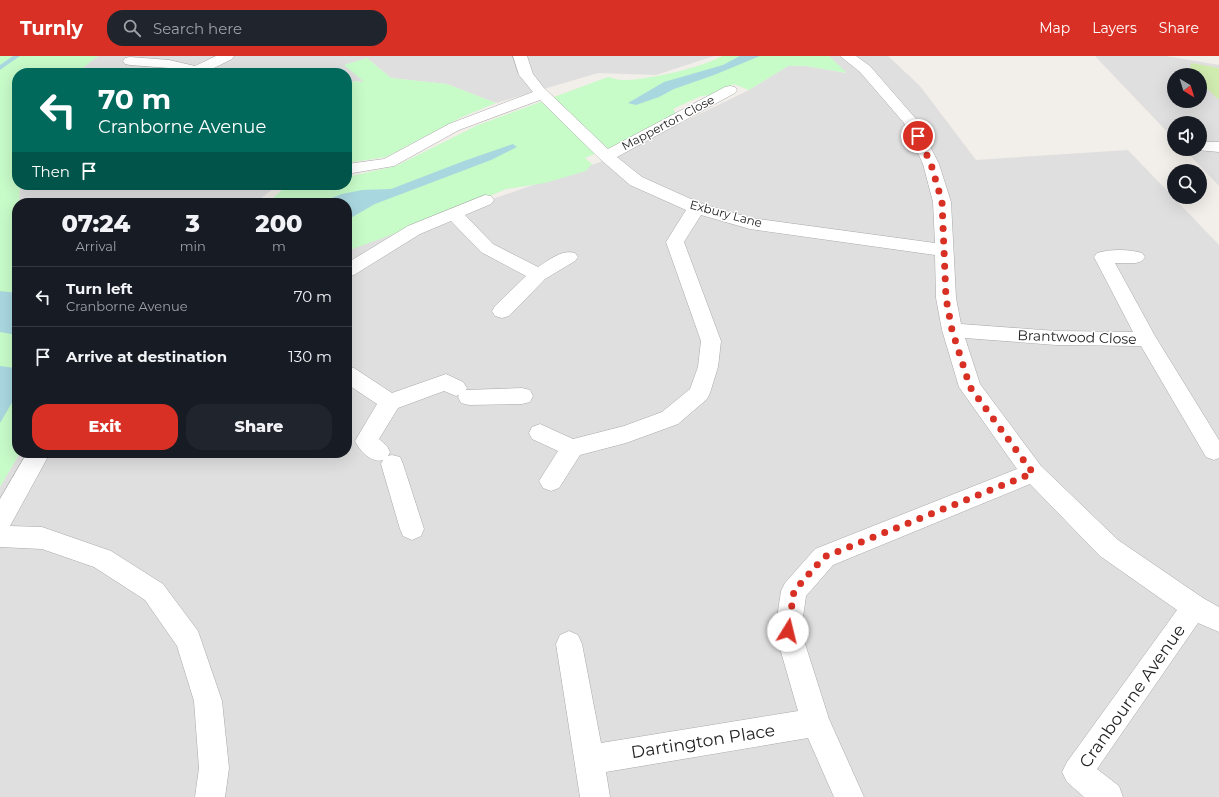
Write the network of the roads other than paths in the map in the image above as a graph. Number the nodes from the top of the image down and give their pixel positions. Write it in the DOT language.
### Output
graph roads {
  1 [pos="228,56"];
  2 [pos="520,56"];
  3 [pos="847,56"];
  4 [pos="130,61"];
  5 [pos="182,68"];
  6 [pos="203,68"];
  7 [pos="730,90"];
  8 [pos="542,94"];
  9 [pos="606,156"];
  10 [pos="352,168"];
  11 [pos="486,200"];
  12 [pos="696,208"];
  13 [pos="454,214"];
  14 [pos="944,250"];
  15 [pos="569,257"];
  16 [pos="1136,257"];
  17 [pos="352,268"];
  18 [pos="538,275"];
  19 [pos="502,311"];
  20 [pos="952,330"];
  21 [pos="1147,339"];
  22 [pos="352,377"];
  23 [pos="522,396"];
  24 [pos="390,402"];
  25 [pos="540,433"];
  26 [pos="572,448"];
  27 [pos="1214,451"];
  28 [pos="36,458"];
  29 [pos="1033,473"];
  30 [pos="551,480"];
  31 [pos="0,521"];
  32 [pos="412,529"];
  33 [pos="0,536"];
  34 [pos="1194,608"];
  35 [pos="1219,620"];
  36 [pos="569,644"];
  37 [pos="816,722"];
  38 [pos="589,760"];
  39 [pos="210,797"];
  40 [pos="595,797"];
  41 [pos="849,797"];
  42 [pos="1108,797"];
  1 -- 6 [label="street"];
  2 -- 8 [label="street, Exbury Lane"];
  3 -- 14 [label="street"];
  4 -- 5 [label="street"];
  7 -- 9 [label="street, Mapperton Close"];
  8 -- 9 [label="street, Exbury Lane"];
  8 -- 10 [label="street"];
  9 -- 12 [label="street, Exbury Lane"];
  11 -- 13 [label="street"];
  12 -- 14 [label="street, Exbury Lane"];
  12 -- 26 [label="street"];
  13 -- 17 [label="street"];
  13 -- 18 [label="street"];
  14 -- 20 [label="street"];
  15 -- 18 [label="street"];
  16 -- 21 [label="street, Brantwood Close"];
  18 -- 19 [label="street"];
  20 -- 21 [label="street, Brantwood Close"];
  20 -- 29 [label="street"];
  21 -- 27 [label="street"];
  22 -- 24 [label="street"];
  23 -- 24 [label="street"];
  24 -- 32 [label="street"];
  25 -- 26 [label="street"];
  26 -- 30 [label="street"];
  28 -- 31 [label="street"];
  29 -- 34 [label="street"];
  29 -- 37 [label="street"];
  33 -- 39 [label="street"];
  34 -- 35 [label="street"];
  34 -- 42 [label="street, Cranbourne Avenue"];
  36 -- 38 [label="street"];
  37 -- 38 [label="street, Dartington Place"];
  37 -- 41 [label="street"];
  38 -- 40 [label="street"];
}
